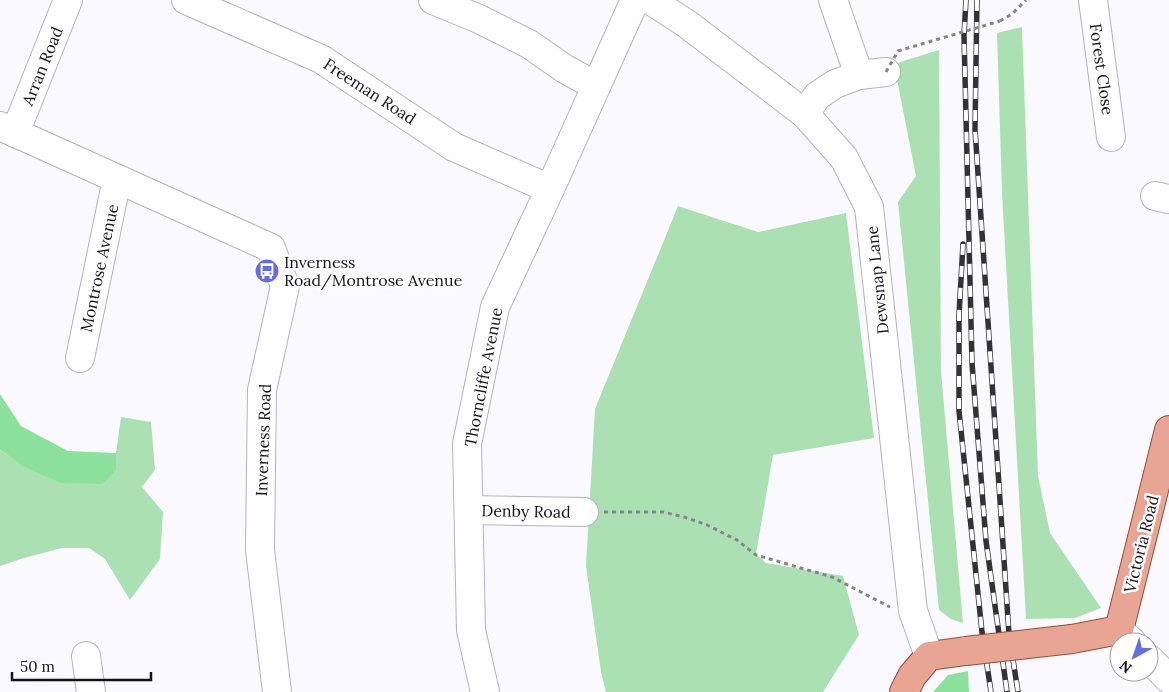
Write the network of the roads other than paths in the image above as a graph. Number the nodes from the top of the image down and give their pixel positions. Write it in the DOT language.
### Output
graph roads {
  1 [pos="68,0"];
  2 [pos="433,0"];
  3 [pos="833,0"];
  4 [pos="1093,0"];
  5 [pos="193,1"];
  6 [pos="650,1"];
  7 [pos="886,72"];
  8 [pos="859,75"];
  9 [pos="596,86"];
  10 [pos="805,114"];
  11 [pos="8,129"];
  12 [pos="1111,137"];
  13 [pos="117,179"];
  14 [pos="550,189"];
  15 [pos="80,358"];
  16 [pos="1169,430"];
  17 [pos="469,510"];
  18 [pos="584,512"];
  19 [pos="1127,632"];
  20 [pos="1109,637"];
  21 [pos="86,656"];
  22 [pos="929,656"];
  23 [pos="1159,669"];
  24 [pos="1169,679"];
  25 [pos="91,692"];
  26 [pos="277,692"];
  27 [pos="484,692"];
  28 [pos="904,692"];
  1 -- 11 [label="street, Arran Road"];
  2 -- 9 [label="street"];
  3 -- 8 [label="street"];
  4 -- 12 [label="street, Forest Close"];
  5 -- 14 [label="street, Freeman Road"];
  6 -- 9 [label="street, Thorncliffe Avenue"];
  6 -- 10 [label="street, Dewsnap Lane"];
  7 -- 8 [label="street"];
  8 -- 10 [label="street"];
  9 -- 14 [label="street, Thorncliffe Avenue"];
  10 -- 22 [label="street, Dewsnap Lane"];
  11 -- 13 [label="street, Inverness Road"];
  13 -- 15 [label="street, Montrose Avenue"];
  13 -- 26 [label="street, Inverness Road"];
  14 -- 17 [label="street, Thorncliffe Avenue"];
  16 -- 19 [label="main road, Victoria Road"];
  17 -- 18 [label="street, Denby Road"];
  17 -- 27 [label="street, Thorncliffe Avenue"];
  20 -- 22 [label="main road, bridge"];
  21 -- 25 [label="street"];
  22 -- 28 [label="main road"];
  23 -- 24 [label="street"];
}
